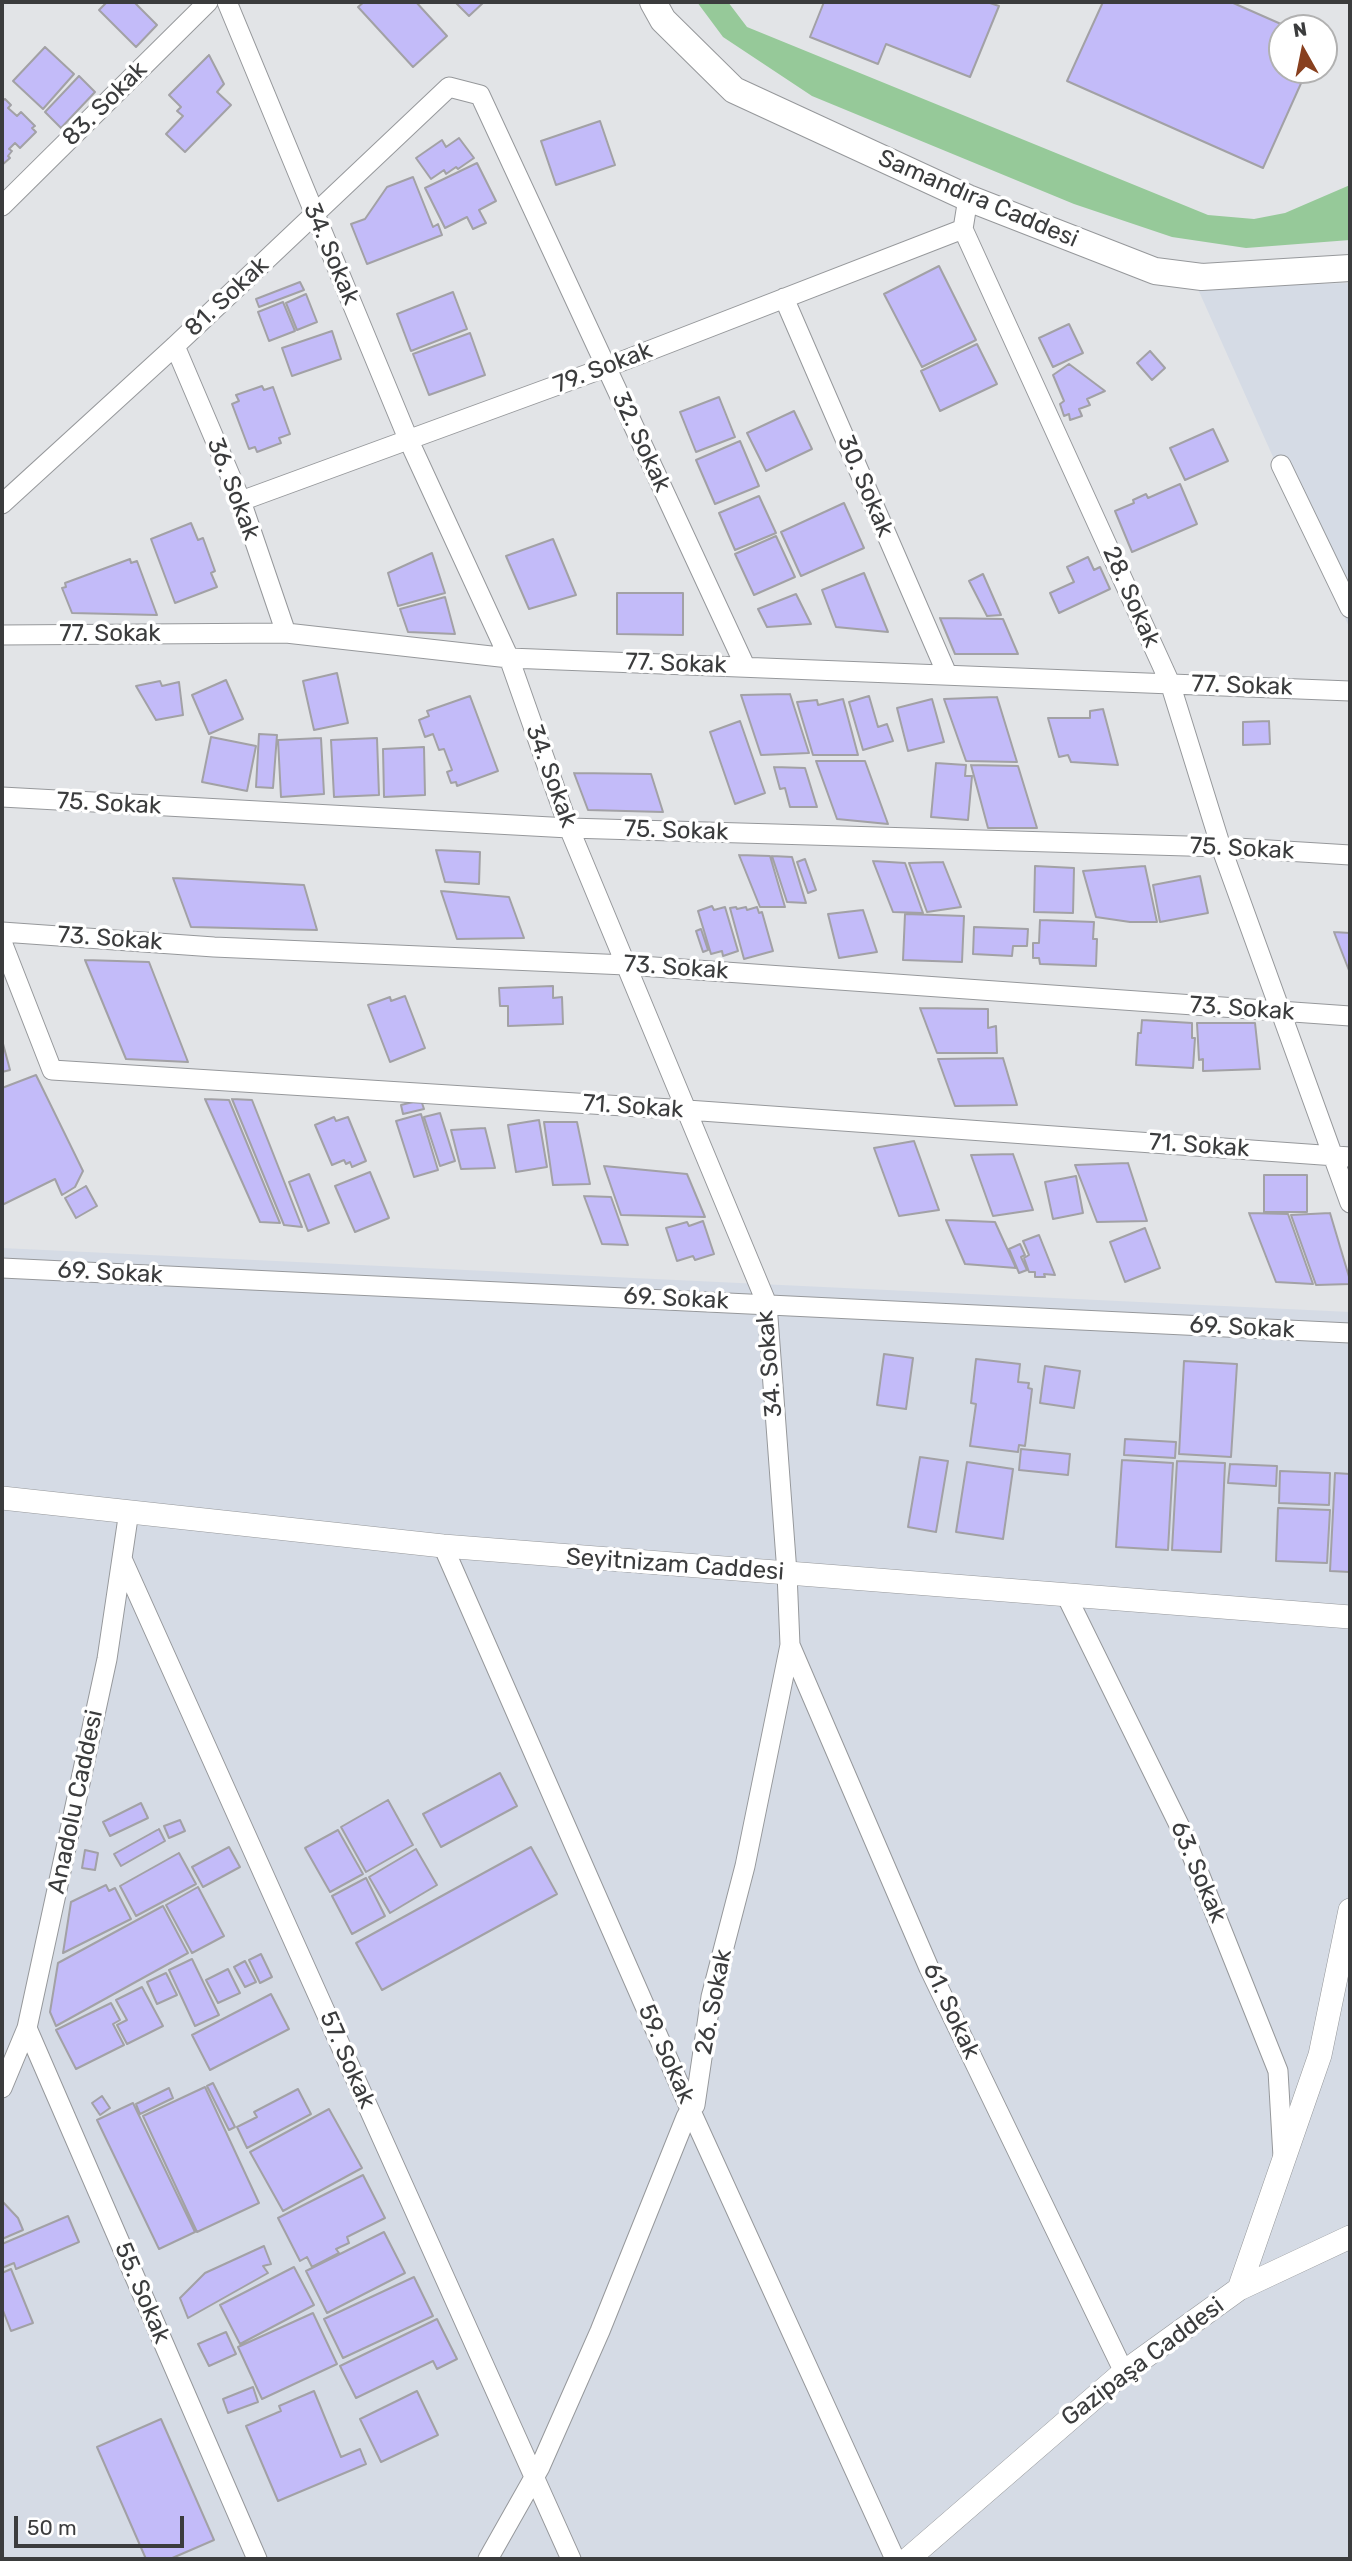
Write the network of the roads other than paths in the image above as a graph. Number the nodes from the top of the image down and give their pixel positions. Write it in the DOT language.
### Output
graph roads {
  1 [pos="208,2"];
  2 [pos="227,2"];
  3 [pos="653,2"];
  4 [pos="449,87"];
  5 [pos="968,198"];
  6 [pos="2,206"];
  7 [pos="315,214"];
  8 [pos="963,229"];
  9 [pos="1350,268"];
  10 [pos="784,298"];
  11 [pos="175,346"];
  12 [pos="607,367"];
  13 [pos="409,441"];
  14 [pos="1281,465"];
  15 [pos="241,501"];
  16 [pos="2,504"];
  17 [pos="1350,608"];
  18 [pos="286,633"];
  19 [pos="2,635"];
  20 [pos="509,658"];
  21 [pos="745,666"];
  22 [pos="947,674"];
  23 [pos="1170,683"];
  24 [pos="1350,691"];
  25 [pos="2,797"];
  26 [pos="569,828"];
  27 [pos="1221,847"];
  28 [pos="1350,855"];
  29 [pos="2,932"];
  30 [pos="2,942"];
  31 [pos="626,965"];
  32 [pos="1280,1012"];
  33 [pos="1350,1016"];
  34 [pos="687,1110"];
  35 [pos="1341,1156"];
  36 [pos="1350,1203"];
  37 [pos="2,1268"];
  38 [pos="767,1304"];
  39 [pos="1350,1333"];
  40 [pos="2,1498"];
  41 [pos="129,1511"];
  42 [pos="443,1546"];
  43 [pos="123,1561"];
  44 [pos="787,1573"];
  45 [pos="1066,1595"];
  46 [pos="1350,1617"];
  47 [pos="790,1645"];
  48 [pos="1350,1910"];
  49 [pos="27,2028"];
  50 [pos="2,2088"];
  51 [pos="690,2109"];
  52 [pos="1283,2162"];
  53 [pos="1350,2237"];
  54 [pos="1239,2289"];
  55 [pos="1124,2372"];
  56 [pos="535,2477"];
  57 [pos="257,2559"];
  58 [pos="488,2559"];
  59 [pos="570,2559"];
  60 [pos="895,2559"];
  61 [pos="908,2559"];
  1 -- 6 [label="street, 83. Sokak"];
  2 -- 7 [label="street, 34. Sokak"];
  3 -- 5 [label="main road, Samandıra Caddesi"];
  4 -- 7 [label="street, 81. Sokak"];
  4 -- 12 [label="street, 32. Sokak"];
  5 -- 8 [label="street"];
  5 -- 9 [label="main road, Samandıra Caddesi"];
  7 -- 11 [label="street, 81. Sokak"];
  7 -- 13 [label="street, 34. Sokak"];
  8 -- 10 [label="street, 79. Sokak"];
  8 -- 23 [label="street, 28. Sokak"];
  10 -- 12 [label="street, 79. Sokak"];
  10 -- 22 [label="street, 30. Sokak"];
  11 -- 15 [label="street, 36. Sokak"];
  11 -- 16 [label="street, 81. Sokak"];
  12 -- 13 [label="street, 79. Sokak"];
  12 -- 21 [label="street, 32. Sokak"];
  13 -- 15 [label="street, 79. Sokak"];
  13 -- 20 [label="street, 34. Sokak"];
  14 -- 17 [label="street"];
  15 -- 18 [label="street, 36. Sokak"];
  18 -- 19 [label="street, 77. Sokak"];
  18 -- 20 [label="street, 77. Sokak"];
  20 -- 21 [label="street, 77. Sokak"];
  20 -- 26 [label="street, 34. Sokak"];
  21 -- 22 [label="street, 77. Sokak"];
  22 -- 23 [label="street, 77. Sokak"];
  23 -- 24 [label="street, 77. Sokak"];
  23 -- 27 [label="street, 28. Sokak"];
  25 -- 26 [label="street, 75. Sokak"];
  26 -- 27 [label="street, 75. Sokak"];
  26 -- 31 [label="street, 34. Sokak"];
  27 -- 28 [label="street, 75. Sokak"];
  27 -- 32 [label="street, 28. Sokak"];
  29 -- 31 [label="street, 73. Sokak"];
  30 -- 34 [label="street, 71. Sokak"];
  31 -- 32 [label="street, 73. Sokak"];
  31 -- 34 [label="street, 34. Sokak"];
  32 -- 33 [label="street, 73. Sokak"];
  32 -- 35 [label="street, 28. Sokak"];
  34 -- 35 [label="street, 71. Sokak"];
  34 -- 38 [label="street, 34. Sokak"];
  35 -- 36 [label="street, 28. Sokak"];
  37 -- 38 [label="street, 69. Sokak"];
  38 -- 39 [label="street, 69. Sokak"];
  38 -- 44 [label="street, 34. Sokak"];
  40 -- 41 [label="street, Seyitnizam Caddesi"];
  41 -- 42 [label="street, Seyitnizam Caddesi"];
  41 -- 43 [label="street, Anadolu Caddesi"];
  42 -- 44 [label="street, Seyitnizam Caddesi"];
  42 -- 51 [label="street, 59. Sokak"];
  43 -- 49 [label="street, Anadolu Caddesi"];
  43 -- 56 [label="street, 57. Sokak"];
  44 -- 45 [label="street, Seyitnizam Caddesi"];
  44 -- 47 [label="street, 26. Sokak"];
  45 -- 46 [label="street, Seyitnizam Caddesi"];
  45 -- 52 [label="street, 63. Sokak"];
  47 -- 51 [label="street, 26. Sokak"];
  47 -- 55 [label="street, 61. Sokak"];
  48 -- 52 [label="street, Gazipaşa Caddesi"];
  49 -- 50 [label="street, Anadolu Caddesi"];
  49 -- 57 [label="street, 55. Sokak"];
  51 -- 56 [label="street, 26. Sokak"];
  51 -- 60 [label="street, 59. Sokak"];
  52 -- 54 [label="street, Gazipaşa Caddesi"];
  53 -- 54 [label="street"];
  54 -- 55 [label="street, Gazipaşa Caddesi"];
  55 -- 61 [label="street, Gazipaşa Caddesi"];
  56 -- 58 [label="street, 26. Sokak"];
  56 -- 59 [label="street, 57. Sokak"];
}
